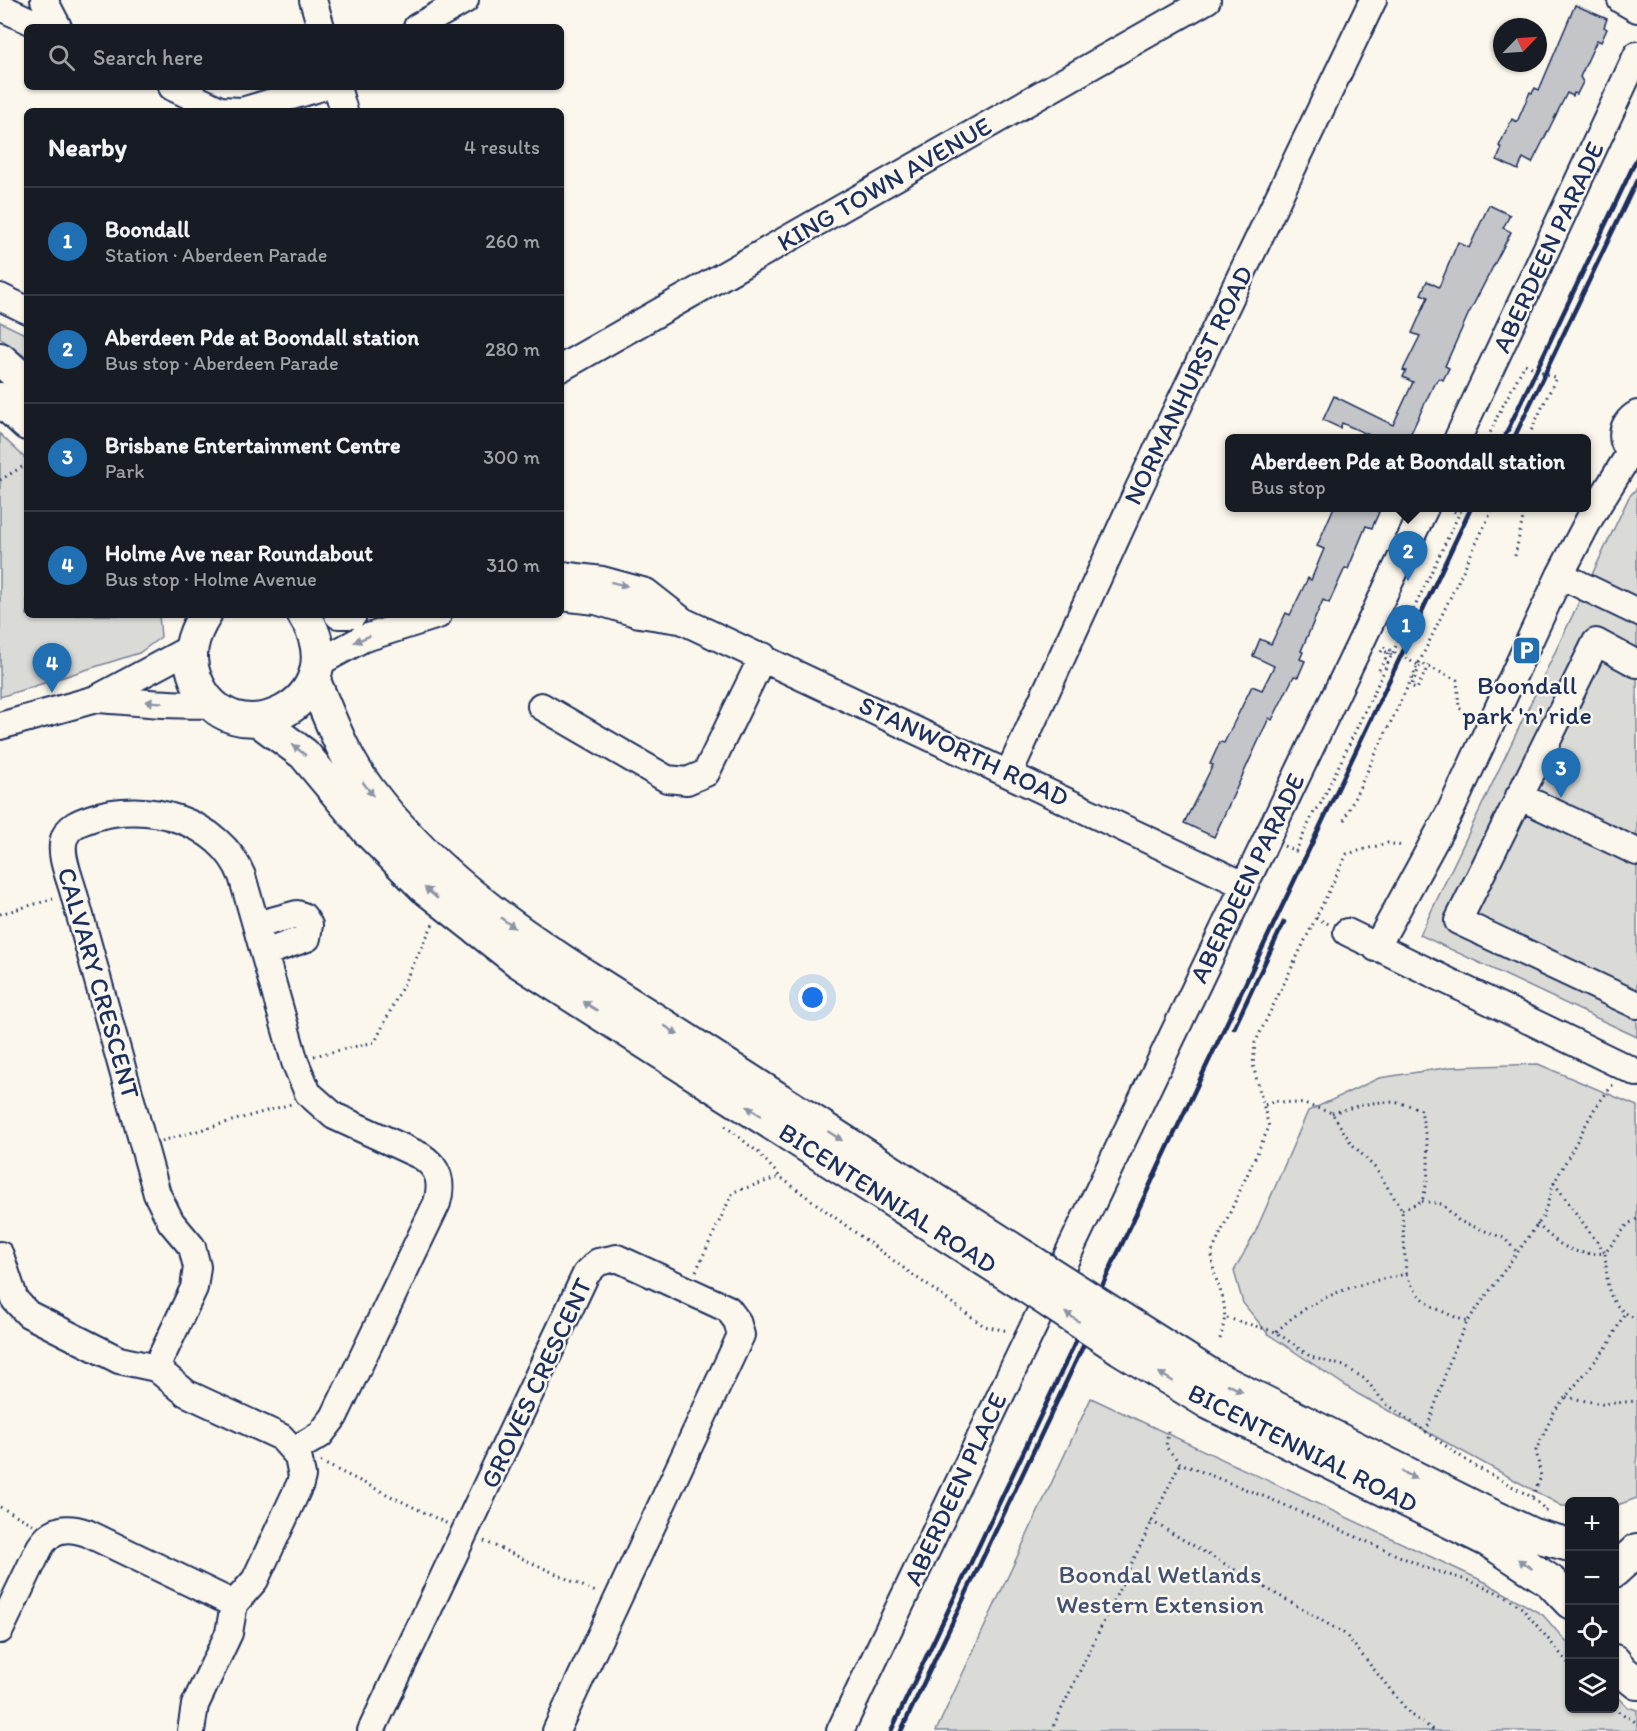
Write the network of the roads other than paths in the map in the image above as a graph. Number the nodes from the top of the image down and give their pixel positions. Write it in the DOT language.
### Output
graph roads {
  1 [pos="44,0"];
  2 [pos="313,0"];
  3 [pos="465,0"];
  4 [pos="1207,0"];
  5 [pos="1373,0"];
  6 [pos="1621,0"];
  7 [pos="0,7"];
  8 [pos="1637,9"];
  9 [pos="37,24"];
  10 [pos="56,24"];
  11 [pos="320,24"];
  12 [pos="422,24"];
  13 [pos="1637,55"];
  14 [pos="178,90"];
  15 [pos="312,90"];
  16 [pos="338,90"];
  17 [pos="216,108"];
  18 [pos="252,108"];
  19 [pos="343,108"];
  20 [pos="0,297"];
  21 [pos="24,309"];
  22 [pos="0,359"];
  23 [pos="564,366"];
  24 [pos="24,380"];
  25 [pos="0,399"];
  26 [pos="1637,414"];
  27 [pos="24,421"];
  28 [pos="1460,434"];
  29 [pos="1634,455"];
  30 [pos="1423,512"];
  31 [pos="564,575"];
  32 [pos="1560,575"];
  33 [pos="564,597"];
  34 [pos="1637,612"];
  35 [pos="306,618"];
  36 [pos="428,618"];
  37 [pos="683,621"];
  38 [pos="193,628"];
  39 [pos="763,656"];
  40 [pos="1637,664"];
  41 [pos="316,672"];
  42 [pos="96,699"];
  43 [pos="212,704"];
  44 [pos="541,706"];
  45 [pos="258,720"];
  46 [pos="0,726"];
  47 [pos="1009,773"];
  48 [pos="1519,796"];
  49 [pos="1637,852"];
  50 [pos="1244,885"];
  51 [pos="256,925"];
  52 [pos="1347,932"];
  53 [pos="1376,948"];
  54 [pos="264,953"];
  55 [pos="1637,1005"];
  56 [pos="1631,1070"];
  57 [pos="1069,1248"];
  58 [pos="0,1255"];
  59 [pos="1020,1269"];
  60 [pos="8,1306"];
  61 [pos="1126,1337"];
  62 [pos="156,1368"];
  63 [pos="294,1450"];
  64 [pos="1565,1544"];
  65 [pos="1619,1548"];
  66 [pos="1637,1550"];
  67 [pos="1619,1566"];
  68 [pos="1565,1598"];
  69 [pos="234,1604"];
  70 [pos="0,1630"];
  71 [pos="1619,1667"];
  72 [pos="1637,1683"];
  73 [pos="191,1731"];
  74 [pos="371,1731"];
  75 [pos="555,1731"];
  76 [pos="840,1731"];
  1 -- 10 [label="street"];
  2 -- 11 [label="street"];
  3 -- 12 [label="street"];
  4 -- 23 [label="street, KING TOWN AVENUE"];
  5 -- 47 [label="street, NORMANHURST ROAD"];
  6 -- 8 [label="street"];
  7 -- 9 [label="street"];
  13 -- 28 [label="street, ABERDEEN PARADE"];
  14 -- 17 [label="street"];
  15 -- 18 [label="street"];
  16 -- 19 [label="street"];
  20 -- 21 [label="street"];
  22 -- 24 [label="main road"];
  25 -- 27 [label="main road"];
  26 -- 29 [label="street"];
  29 -- 32 [label="street"];
  30 -- 50 [label="street, ABERDEEN PARADE"];
  31 -- 37 [label="street, STANWORTH ROAD, one-way"];
  32 -- 34 [label="street"];
  32 -- 53 [label="street"];
  33 -- 37 [label="street, STANWORTH ROAD"];
  35 -- 41 [label="main road, BICENTENNIAL ROAD"];
  36 -- 41 [label="street, one-way"];
  37 -- 39 [label="street, STANWORTH ROAD"];
  38 -- 42 [label="street"];
  38 -- 43 [label="main road"];
  39 -- 44 [label="street"];
  39 -- 47 [label="street, STANWORTH ROAD"];
  40 -- 48 [label="street"];
  41 -- 45 [label="main road"];
  41 -- 59 [label="main road, BICENTENNIAL ROAD, one-way"];
  43 -- 42 [label="street, one-way"];
  42 -- 46 [label="street"];
  43 -- 45 [label="main road"];
  59 -- 45 [label="main road, BICENTENNIAL ROAD, one-way"];
  47 -- 50 [label="street, STANWORTH ROAD"];
  48 -- 49 [label="street"];
  48 -- 55 [label="street"];
  50 -- 57 [label="street, ABERDEEN PARADE"];
  51 -- 54 [label="street, CALVARY CRESCENT"];
  51 -- 54 [label="street"];
  51 -- 62 [label="street, CALVARY CRESCENT"];
  52 -- 53 [label="street"];
  53 -- 56 [label="street"];
  54 -- 63 [label="street, CALVARY CRESCENT"];
  57 -- 76 [label="street, ABERDEEN PLACE"];
  58 -- 60 [label="street"];
  59 -- 61 [label="main road, BICENTENNIAL ROAD, bridge"];
  60 -- 62 [label="street"];
  61 -- 64 [label="main road, BICENTENNIAL ROAD, one-way"];
  68 -- 61 [label="main road, BICENTENNIAL ROAD, one-way"];
  62 -- 63 [label="street"];
  63 -- 69 [label="street"];
  65 -- 66 [label="main road"];
  66 -- 67 [label="main road"];
  69 -- 70 [label="street"];
  69 -- 73 [label="street"];
  71 -- 72 [label="main road"];
  74 -- 75 [label="street, GROVES CRESCENT"];
}
